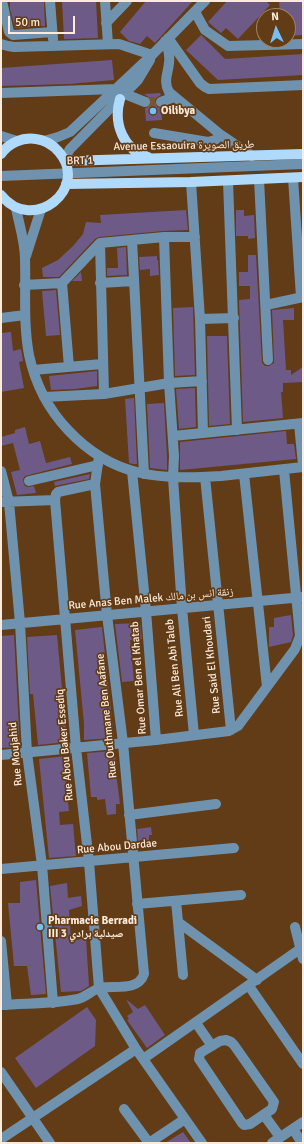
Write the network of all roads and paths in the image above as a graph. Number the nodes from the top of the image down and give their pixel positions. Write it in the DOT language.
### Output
graph roads {
  1 [pos="2,1"];
  2 [pos="50,1"];
  3 [pos="105,1"];
  4 [pos="127,1"];
  5 [pos="206,1"];
  6 [pos="195,12"];
  7 [pos="106,23"];
  8 [pos="52,32"];
  9 [pos="167,40"];
  10 [pos="1,44"];
  11 [pos="108,44"];
  12 [pos="303,44"];
  13 [pos="53,45"];
  14 [pos="152,55"];
  15 [pos="303,85"];
  16 [pos="1,93"];
  17 [pos="120,94"];
  18 [pos="174,97"];
  19 [pos="145,102"];
  20 [pos="161,102"];
  21 [pos="154,133"];
  22 [pos="221,135"];
  23 [pos="1,136"];
  24 [pos="17,141"];
  25 [pos="44,141"];
  26 [pos="1,154"];
  27 [pos="303,154"];
  28 [pos="252,156"];
  29 [pos="152,158"];
  30 [pos="64,160"];
  31 [pos="303,164"];
  32 [pos="67,173"];
  33 [pos="1,176"];
  34 [pos="298,178"];
  35 [pos="259,179"];
  36 [pos="228,181"];
  37 [pos="191,182"];
  38 [pos="66,184"];
  39 [pos="1,195"];
  40 [pos="16,208"];
  41 [pos="41,209"];
  42 [pos="195,237"];
  43 [pos="164,238"];
  44 [pos="132,240"];
  45 [pos="100,243"];
  46 [pos="25,258"];
  47 [pos="134,281"];
  48 [pos="62,283"];
  49 [pos="100,283"];
  50 [pos="24,285"];
  51 [pos="302,297"];
  52 [pos="266,305"];
  53 [pos="25,315"];
  54 [pos="1,318"];
  55 [pos="234,318"];
  56 [pos="200,319"];
  57 [pos="268,360"];
  58 [pos="102,364"];
  59 [pos="69,367"];
  60 [pos="33,370"];
  61 [pos="202,381"];
  62 [pos="169,383"];
  63 [pos="139,388"];
  64 [pos="104,394"];
  65 [pos="44,397"];
  66 [pos="301,424"];
  67 [pos="237,430"];
  68 [pos="203,433"];
  69 [pos="173,436"];
  70 [pos="99,460"];
  71 [pos="303,466"];
  72 [pos="284,470"];
  73 [pos="132,471"];
  74 [pos="1,472"];
  75 [pos="144,474"];
  76 [pos="244,474"];
  77 [pos="206,477"];
  78 [pos="173,478"];
  79 [pos="29,481"];
  80 [pos="95,484"];
  81 [pos="55,500"];
  82 [pos="5,502"];
  83 [pos="300,597"];
  84 [pos="258,601"];
  85 [pos="218,605"];
  86 [pos="182,608"];
  87 [pos="146,611"];
  88 [pos="107,615"];
  89 [pos="66,619"];
  90 [pos="20,623"];
  91 [pos="1,625"];
  92 [pos="267,686"];
  93 [pos="231,730"];
  94 [pos="194,735"];
  95 [pos="156,740"];
  96 [pos="123,743"];
  97 [pos="76,748"];
  98 [pos="27,753"];
  99 [pos="1,755"];
  100 [pos="216,804"];
  101 [pos="129,815"];
  102 [pos="234,848"];
  103 [pos="133,857"];
  104 [pos="89,862"];
  105 [pos="42,865"];
  106 [pos="1,869"];
  107 [pos="241,895"];
  108 [pos="176,901"];
  109 [pos="137,904"];
  110 [pos="178,922"];
  111 [pos="295,927"];
  112 [pos="1,941"];
  113 [pos="302,954"];
  114 [pos="182,975"];
  115 [pos="257,980"];
  116 [pos="249,986"];
  117 [pos="99,988"];
  118 [pos="54,1003"];
  119 [pos="4,1005"];
  120 [pos="196,1023"];
  121 [pos="212,1046"];
  122 [pos="136,1049"];
  123 [pos="143,1059"];
  124 [pos="303,1064"];
  125 [pos="1,1072"];
  126 [pos="124,1109"];
  127 [pos="264,1115"];
  128 [pos="33,1119"];
  129 [pos="185,1119"];
  130 [pos="303,1122"];
  131 [pos="293,1129"];
  132 [pos="1,1139"];
  133 [pos="276,1140"];
  134 [pos="50,1143"];
  135 [pos="149,1143"];
  136 [pos="202,1143"];
  137 [pos="302,1143"];
  1 -- 8 [label="street"];
  2 -- 8 [label="street"];
  3 -- 7 [label="street"];
  4 -- 7 [label="street"];
  5 -- 6 [label="street"];
  6 -- 9 [label="street"];
  6 -- 12 [label="street"];
  7 -- 11 [label="street"];
  8 -- 13 [label="street"];
  9 -- 14 [label="street"];
  9 -- 15 [label="street"];
  9 -- 18 [label="street"];
  10 -- 13 [label="street"];
  11 -- 13 [label="street"];
  11 -- 14 [label="street"];
  14 -- 17 [label="street"];
  16 -- 17 [label="street"];
  17 -- 19 [label="street"];
  17 -- 25 [label="street"];
  17 -- 29 [label="main road"];
  17 -- 30 [label="street"];
  18 -- 20 [label="street"];
  18 -- 22 [label="street"];
  21 -- 22 [label="street"];
  22 -- 28 [label="street"];
  23 -- 24 [label="street"];
  24 -- 25 [label="main road"];
  24 -- 26 [label="main road"];
  25 -- 30 [label="main road"];
  27 -- 28 [label="main road, Avenue Essaouira طريق الصويرة"];
  28 -- 29 [label="main road, Avenue Essaouira طريق الصويرة"];
  29 -- 30 [label="main road, Avenue Essaouira طريق الصويرة"];
  30 -- 32 [label="main road"];
  31 -- 32 [label="street, BRT 1"];
  32 -- 33 [label="street, BRT 1"];
  32 -- 38 [label="main road"];
  34 -- 35 [label="main road"];
  34 -- 51 [label="street"];
  35 -- 36 [label="main road"];
  35 -- 52 [label="street"];
  36 -- 37 [label="main road"];
  36 -- 55 [label="street"];
  37 -- 38 [label="main road"];
  37 -- 42 [label="street"];
  38 -- 41 [label="main road"];
  39 -- 40 [label="main road"];
  40 -- 41 [label="main road"];
  40 -- 46 [label="street"];
  41 -- 46 [label="street"];
  42 -- 43 [label="street"];
  42 -- 56 [label="street"];
  43 -- 44 [label="street"];
  43 -- 62 [label="street, Rue Ali Ben Abi Taleb"];
  44 -- 45 [label="street"];
  44 -- 47 [label="street"];
  45 -- 48 [label="street"];
  45 -- 49 [label="street"];
  46 -- 50 [label="street"];
  47 -- 49 [label="street"];
  47 -- 63 [label="street"];
  48 -- 50 [label="street"];
  48 -- 59 [label="street"];
  49 -- 58 [label="street"];
  50 -- 53 [label="street"];
  51 -- 52 [label="street"];
  52 -- 57 [label="street"];
  53 -- 54 [label="street"];
  53 -- 60 [label="street"];
  55 -- 56 [label="street"];
  55 -- 67 [label="street"];
  56 -- 61 [label="street"];
  58 -- 59 [label="street"];
  58 -- 64 [label="street"];
  59 -- 60 [label="street"];
  60 -- 65 [label="street"];
  61 -- 62 [label="street"];
  61 -- 68 [label="street"];
  62 -- 63 [label="street"];
  62 -- 69 [label="street, Rue Ali Ben Abi Taleb"];
  63 -- 64 [label="street"];
  63 -- 75 [label="street"];
  64 -- 65 [label="street"];
  65 -- 70 [label="street"];
  66 -- 67 [label="street"];
  66 -- 71 [label="street"];
  67 -- 68 [label="street"];
  68 -- 69 [label="street"];
  69 -- 78 [label="street, Rue Ali Ben Abi Taleb"];
  70 -- 73 [label="street"];
  70 -- 79 [label="street"];
  70 -- 80 [label="street, Rue Outhmane Ben Aafane"];
  71 -- 72 [label="street"];
  72 -- 76 [label="street"];
  72 -- 83 [label="street"];
  73 -- 75 [label="street"];
  73 -- 87 [label="street, Rue Omar Ben el Khatab"];
  74 -- 82 [label="street, Rue Moujahid"];
  75 -- 78 [label="street"];
  76 -- 77 [label="street"];
  76 -- 84 [label="street"];
  77 -- 78 [label="street"];
  77 -- 85 [label="street, Rue Said El Khoudari"];
  78 -- 86 [label="street, Rue Ali Ben Abi Taleb"];
  80 -- 81 [label="street"];
  80 -- 88 [label="street, Rue Outhmane Ben Aafane"];
  81 -- 82 [label="street"];
  81 -- 89 [label="street, Rue Abou Baker Essediq"];
  82 -- 90 [label="street, Rue Moujahid"];
  83 -- 84 [label="street, Rue Anas Ben Malek زنقة انس بن مالك"];
  83 -- 92 [label="street"];
  84 -- 85 [label="street, Rue Anas Ben Malek زنقة انس بن مالك"];
  84 -- 92 [label="street"];
  85 -- 86 [label="street, Rue Anas Ben Malek زنقة انس بن مالك"];
  85 -- 93 [label="street, Rue Said El Khoudari"];
  86 -- 87 [label="street, Rue Anas Ben Malek زنقة انس بن مالك"];
  86 -- 94 [label="street, Rue Ali Ben Abi Taleb"];
  87 -- 88 [label="street, Rue Anas Ben Malek زنقة انس بن مالك"];
  87 -- 95 [label="street, Rue Omar Ben el Khatab"];
  88 -- 89 [label="street, Rue Anas Ben Malek زنقة انس بن مالك"];
  88 -- 96 [label="street, Rue Outhmane Ben Aafane"];
  89 -- 90 [label="street, Rue Anas Ben Malek زنقة انس بن مالك"];
  89 -- 97 [label="street, Rue Abou Baker Essediq"];
  90 -- 91 [label="street, Rue Anas Ben Malek زنقة انس بن مالك"];
  90 -- 98 [label="street, Rue Moujahid"];
  92 -- 93 [label="street"];
  93 -- 94 [label="street"];
  94 -- 95 [label="street"];
  95 -- 96 [label="street"];
  96 -- 97 [label="street"];
  96 -- 101 [label="street, Rue Outhmane Ben Aafane"];
  97 -- 98 [label="street"];
  97 -- 104 [label="street, Rue Abou Baker Essediq"];
  98 -- 99 [label="street"];
  98 -- 105 [label="street, Rue Moujahid"];
  100 -- 101 [label="street"];
  101 -- 103 [label="street, Rue Outhmane Ben Aafane"];
  102 -- 103 [label="street, Rue Abou Dardae"];
  103 -- 104 [label="street, Rue Abou Dardae"];
  103 -- 109 [label="street, Rue Outhmane Ben Aafane"];
  104 -- 105 [label="street, Rue Abou Dardae"];
  104 -- 117 [label="street, Rue Abou Baker Essediq"];
  105 -- 106 [label="street, Rue Abou Dardae"];
  105 -- 118 [label="street, Rue Moujahid"];
  107 -- 108 [label="street"];
  108 -- 109 [label="street"];
  108 -- 110 [label="street"];
  109 -- 117 [label="street, Rue Outhmane Ben Aafane"];
  110 -- 114 [label="street"];
  110 -- 115 [label="street"];
  111 -- 113 [label="street"];
  112 -- 119 [label="street"];
  113 -- 115 [label="street"];
  115 -- 116 [label="street"];
  116 -- 120 [label="street"];
  116 -- 124 [label="street"];
  117 -- 118 [label="street"];
  117 -- 122 [label="street"];
  118 -- 119 [label="street"];
  120 -- 121 [label="street"];
  120 -- 123 [label="street"];
  121 -- 127 [label="street"];
  121 -- 127 [label="street"];
  122 -- 123 [label="street"];
  122 -- 128 [label="street"];
  123 -- 129 [label="street"];
  125 -- 128 [label="street"];
  126 -- 135 [label="street"];
  127 -- 133 [label="street"];
  128 -- 132 [label="street"];
  128 -- 134 [label="street"];
  129 -- 135 [label="street"];
  129 -- 136 [label="street"];
  130 -- 131 [label="street"];
  131 -- 133 [label="street"];
  131 -- 137 [label="street"];
}
